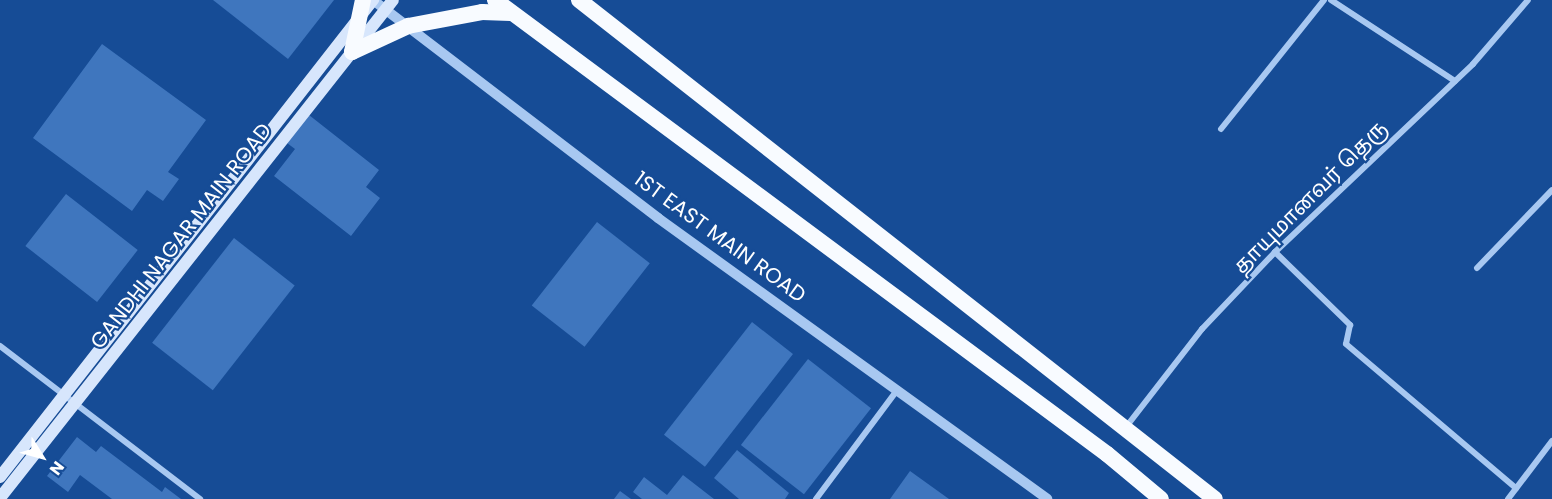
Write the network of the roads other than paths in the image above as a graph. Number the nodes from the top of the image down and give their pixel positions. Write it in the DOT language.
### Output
graph roads {
  1 [pos="363,0"];
  2 [pos="373,0"];
  3 [pos="393,0"];
  4 [pos="495,0"];
  5 [pos="579,0"];
  6 [pos="1324,0"];
  7 [pos="1331,0"];
  8 [pos="1528,0"];
  9 [pos="385,11"];
  10 [pos="511,13"];
  11 [pos="359,19"];
  12 [pos="408,26"];
  13 [pos="352,52"];
  14 [pos="1455,81"];
  15 [pos="1221,129"];
  16 [pos="1552,190"];
  17 [pos="1275,252"];
  18 [pos="1477,268"];
  19 [pos="0,346"];
  20 [pos="898,388"];
  21 [pos="62,394"];
  22 [pos="73,403"];
  23 [pos="1126,427"];
  24 [pos="1552,441"];
  25 [pos="0,477"];
  26 [pos="1516,488"];
  27 [pos="0,498"];
  28 [pos="200,499"];
  29 [pos="816,499"];
  30 [pos="1047,499"];
  31 [pos="1161,499"];
  32 [pos="1215,499"];
  33 [pos="1508,499"];
  1 -- 11 [label="highway"];
  2 -- 9 [label="street, 1ST EAST MAIN ROAD"];
  2 -- 11 [label="main road"];
  3 -- 9 [label="main road, GANDHI NAGAR MAIN ROAD"];
  4 -- 10 [label="highway"];
  5 -- 23 [label="highway"];
  6 -- 15 [label="street"];
  7 -- 14 [label="street"];
  8 -- 14 [label="street, தாயுமானவர் தெரு"];
  9 -- 12 [label="street, 1ST EAST MAIN ROAD"];
  9 -- 13 [label="main road, GANDHI NAGAR MAIN ROAD"];
  10 -- 12 [label="highway"];
  10 -- 31 [label="highway"];
  11 -- 13 [label="highway"];
  11 -- 21 [label="main road"];
  12 -- 13 [label="highway"];
  12 -- 20 [label="street, 1ST EAST MAIN ROAD"];
  13 -- 22 [label="main road, GANDHI NAGAR MAIN ROAD"];
  14 -- 17 [label="street, தாயுமானவர் தெரு"];
  16 -- 18 [label="street"];
  17 -- 23 [label="street, தாயுமானவர் தெரு"];
  17 -- 26 [label="street"];
  19 -- 21 [label="street"];
  20 -- 29 [label="street"];
  20 -- 30 [label="street, 1ST EAST MAIN ROAD"];
  21 -- 22 [label="street"];
  21 -- 25 [label="main road"];
  22 -- 27 [label="main road, GANDHI NAGAR MAIN ROAD"];
  22 -- 28 [label="street"];
  23 -- 32 [label="highway"];
  24 -- 26 [label="street"];
  26 -- 33 [label="street"];
}
